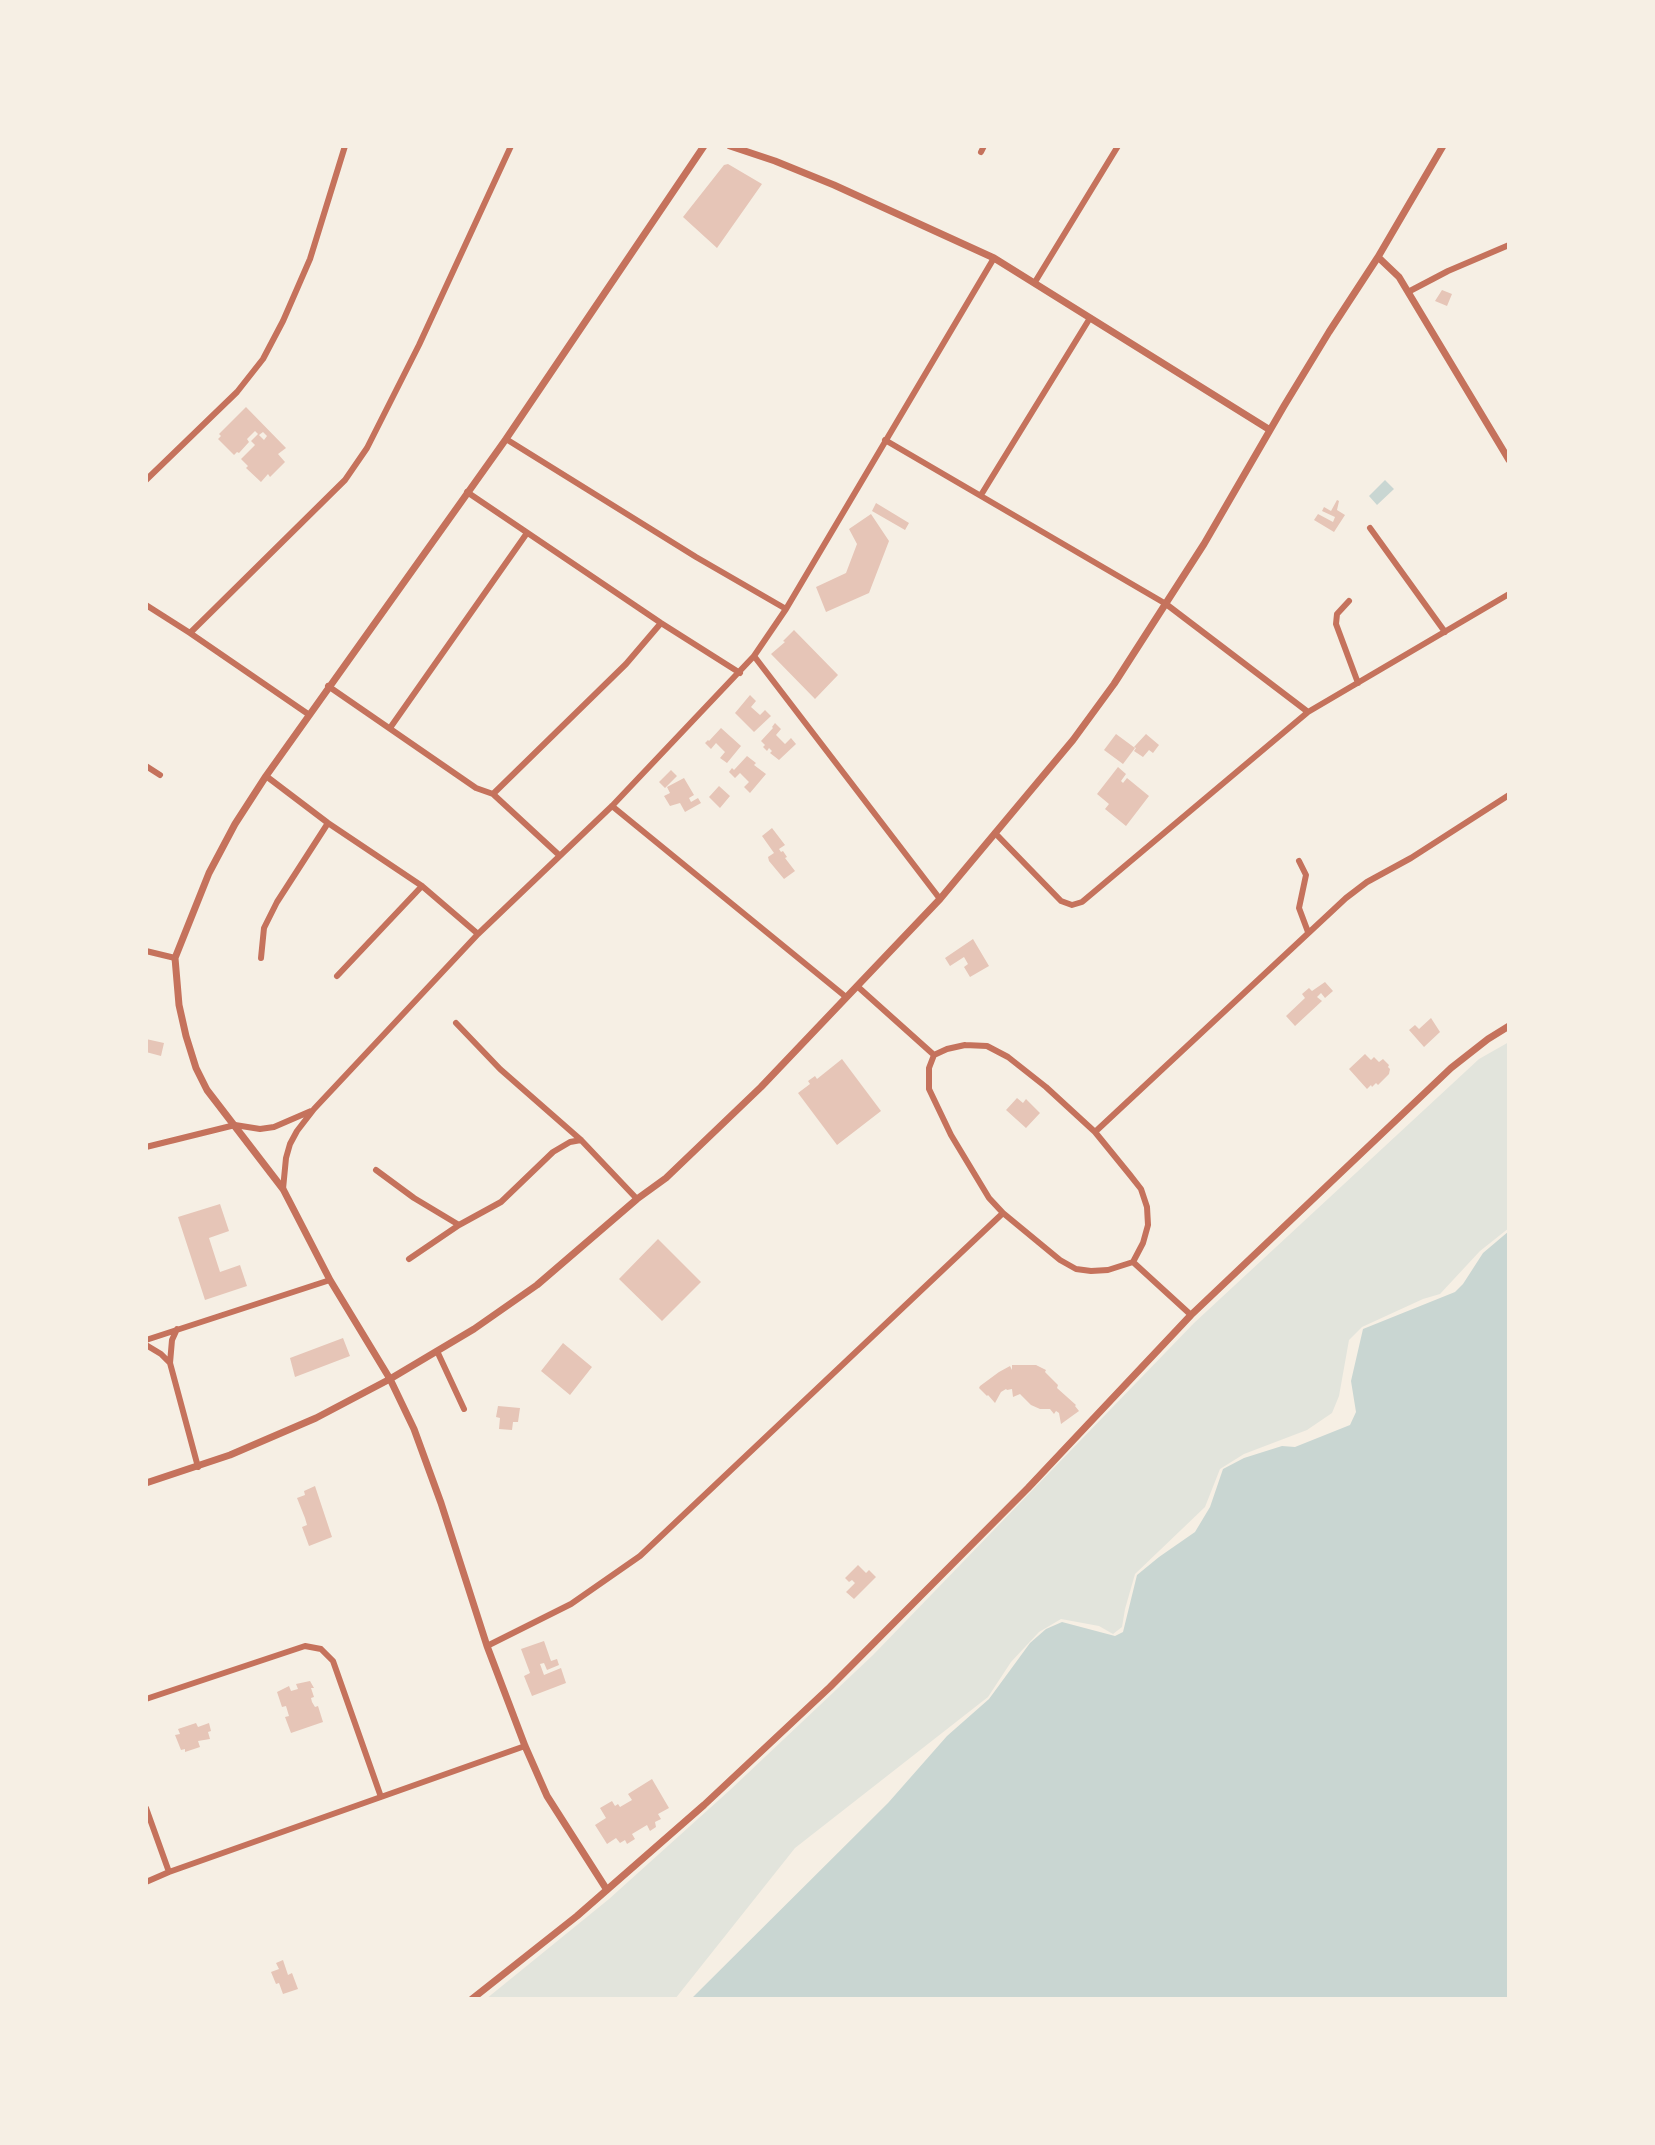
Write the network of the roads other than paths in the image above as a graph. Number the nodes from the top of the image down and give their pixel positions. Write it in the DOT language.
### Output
graph roads {
  1 [pos="345,146"];
  2 [pos="511,146"];
  3 [pos="704,146"];
  4 [pos="730,146"];
  5 [pos="1118,146"];
  6 [pos="1442,146"];
  7 [pos="1509,245"];
  8 [pos="1378,257"];
  9 [pos="994,258"];
  10 [pos="1035,282"];
  11 [pos="1408,292"];
  12 [pos="1090,318"];
  13 [pos="1270,430"];
  14 [pos="506,439"];
  15 [pos="885,440"];
  16 [pos="1509,460"];
  17 [pos="146,480"];
  18 [pos="467,492"];
  19 [pos="981,495"];
  20 [pos="1370,528"];
  21 [pos="527,533"];
  22 [pos="1509,594"];
  23 [pos="1349,601"];
  24 [pos="1166,604"];
  25 [pos="146,605"];
  26 [pos="786,609"];
  27 [pos="661,623"];
  28 [pos="1445,632"];
  29 [pos="190,633"];
  30 [pos="754,656"];
  31 [pos="740,673"];
  32 [pos="1358,683"];
  33 [pos="328,686"];
  34 [pos="1308,712"];
  35 [pos="308,714"];
  36 [pos="390,728"];
  37 [pos="146,766"];
  38 [pos="160,775"];
  39 [pos="266,776"];
  40 [pos="493,794"];
  41 [pos="1509,795"];
  42 [pos="612,806"];
  43 [pos="328,823"];
  44 [pos="995,833"];
  45 [pos="559,855"];
  46 [pos="1299,861"];
  47 [pos="422,886"];
  48 [pos="940,899"];
  49 [pos="1308,932"];
  50 [pos="478,934"];
  51 [pos="146,951"];
  52 [pos="175,958"];
  53 [pos="261,958"];
  54 [pos="337,976"];
  55 [pos="857,986"];
  56 [pos="846,997"];
  57 [pos="456,1023"];
  58 [pos="1509,1026"];
  59 [pos="934,1055"];
  60 [pos="314,1109"];
  61 [pos="235,1125"];
  62 [pos="1095,1132"];
  63 [pos="581,1140"];
  64 [pos="146,1147"];
  65 [pos="376,1170"];
  66 [pos="283,1189"];
  67 [pos="637,1199"];
  68 [pos="1003,1213"];
  69 [pos="459,1225"];
  70 [pos="409,1259"];
  71 [pos="1133,1262"];
  72 [pos="330,1280"];
  73 [pos="1191,1315"];
  74 [pos="177,1329"];
  75 [pos="146,1342"];
  76 [pos="437,1351"];
  77 [pos="170,1363"];
  78 [pos="390,1379"];
  79 [pos="464,1409"];
  80 [pos="198,1467"];
  81 [pos="146,1483"];
  82 [pos="487,1646"];
  83 [pos="146,1699"];
  84 [pos="525,1746"];
  85 [pos="381,1797"];
  86 [pos="146,1808"];
  87 [pos="169,1872"];
  88 [pos="146,1882"];
  89 [pos="607,1890"];
  90 [pos="472,1999"];
  1 -- 17 [label="street"];
  2 -- 29 [label="street"];
  3 -- 14 [label="street"];
  4 -- 9 [label="street"];
  5 -- 10 [label="street"];
  6 -- 8 [label="street"];
  7 -- 11 [label="street"];
  8 -- 11 [label="street"];
  8 -- 13 [label="street"];
  9 -- 10 [label="street"];
  9 -- 15 [label="street"];
  10 -- 12 [label="street"];
  11 -- 16 [label="street"];
  12 -- 13 [label="street"];
  12 -- 19 [label="street"];
  13 -- 24 [label="street"];
  14 -- 18 [label="street"];
  14 -- 26 [label="street"];
  15 -- 19 [label="street"];
  15 -- 26 [label="street"];
  18 -- 21 [label="street"];
  18 -- 33 [label="street"];
  19 -- 24 [label="street"];
  20 -- 28 [label="street"];
  21 -- 27 [label="street"];
  21 -- 36 [label="street"];
  22 -- 28 [label="street"];
  23 -- 32 [label="street"];
  24 -- 34 [label="street"];
  24 -- 44 [label="street"];
  25 -- 29 [label="street"];
  26 -- 30 [label="street"];
  27 -- 31 [label="street"];
  27 -- 40 [label="street"];
  28 -- 32 [label="street"];
  29 -- 35 [label="street"];
  30 -- 31 [label="street"];
  30 -- 48 [label="street"];
  31 -- 42 [label="street"];
  32 -- 34 [label="street"];
  33 -- 35 [label="street"];
  33 -- 36 [label="street"];
  34 -- 44 [label="street"];
  35 -- 39 [label="street"];
  36 -- 40 [label="street"];
  37 -- 38 [label="street"];
  39 -- 43 [label="street"];
  39 -- 52 [label="street"];
  40 -- 45 [label="street"];
  41 -- 49 [label="street"];
  42 -- 45 [label="street"];
  42 -- 56 [label="street"];
  43 -- 47 [label="street"];
  43 -- 53 [label="street"];
  44 -- 48 [label="street"];
  45 -- 50 [label="street"];
  46 -- 49 [label="street"];
  47 -- 50 [label="street"];
  47 -- 54 [label="street"];
  48 -- 55 [label="street"];
  49 -- 62 [label="street"];
  50 -- 60 [label="street"];
  51 -- 52 [label="street"];
  52 -- 61 [label="street"];
  55 -- 56 [label="street"];
  55 -- 59 [label="street"];
  56 -- 67 [label="street"];
  57 -- 63 [label="street"];
  58 -- 73 [label="street"];
  59 -- 62 [label="street"];
  59 -- 68 [label="street"];
  60 -- 61 [label="street"];
  60 -- 66 [label="street"];
  61 -- 64 [label="street"];
  61 -- 66 [label="street"];
  62 -- 71 [label="street"];
  63 -- 67 [label="street"];
  63 -- 69 [label="street"];
  65 -- 69 [label="street"];
  66 -- 72 [label="street"];
  67 -- 76 [label="street"];
  68 -- 71 [label="street"];
  68 -- 82 [label="street"];
  69 -- 70 [label="street"];
  71 -- 73 [label="street"];
  72 -- 74 [label="street"];
  72 -- 78 [label="street"];
  73 -- 89 [label="street"];
  74 -- 75 [label="street"];
  74 -- 77 [label="street"];
  75 -- 77 [label="street"];
  76 -- 78 [label="street"];
  76 -- 79 [label="street"];
  77 -- 80 [label="street"];
  78 -- 80 [label="street"];
  78 -- 82 [label="street"];
  80 -- 81 [label="street"];
  82 -- 84 [label="street"];
  83 -- 85 [label="street"];
  84 -- 85 [label="street"];
  84 -- 89 [label="street"];
  85 -- 87 [label="street"];
  86 -- 87 [label="street"];
  87 -- 88 [label="street"];
  89 -- 90 [label="street"];
}
